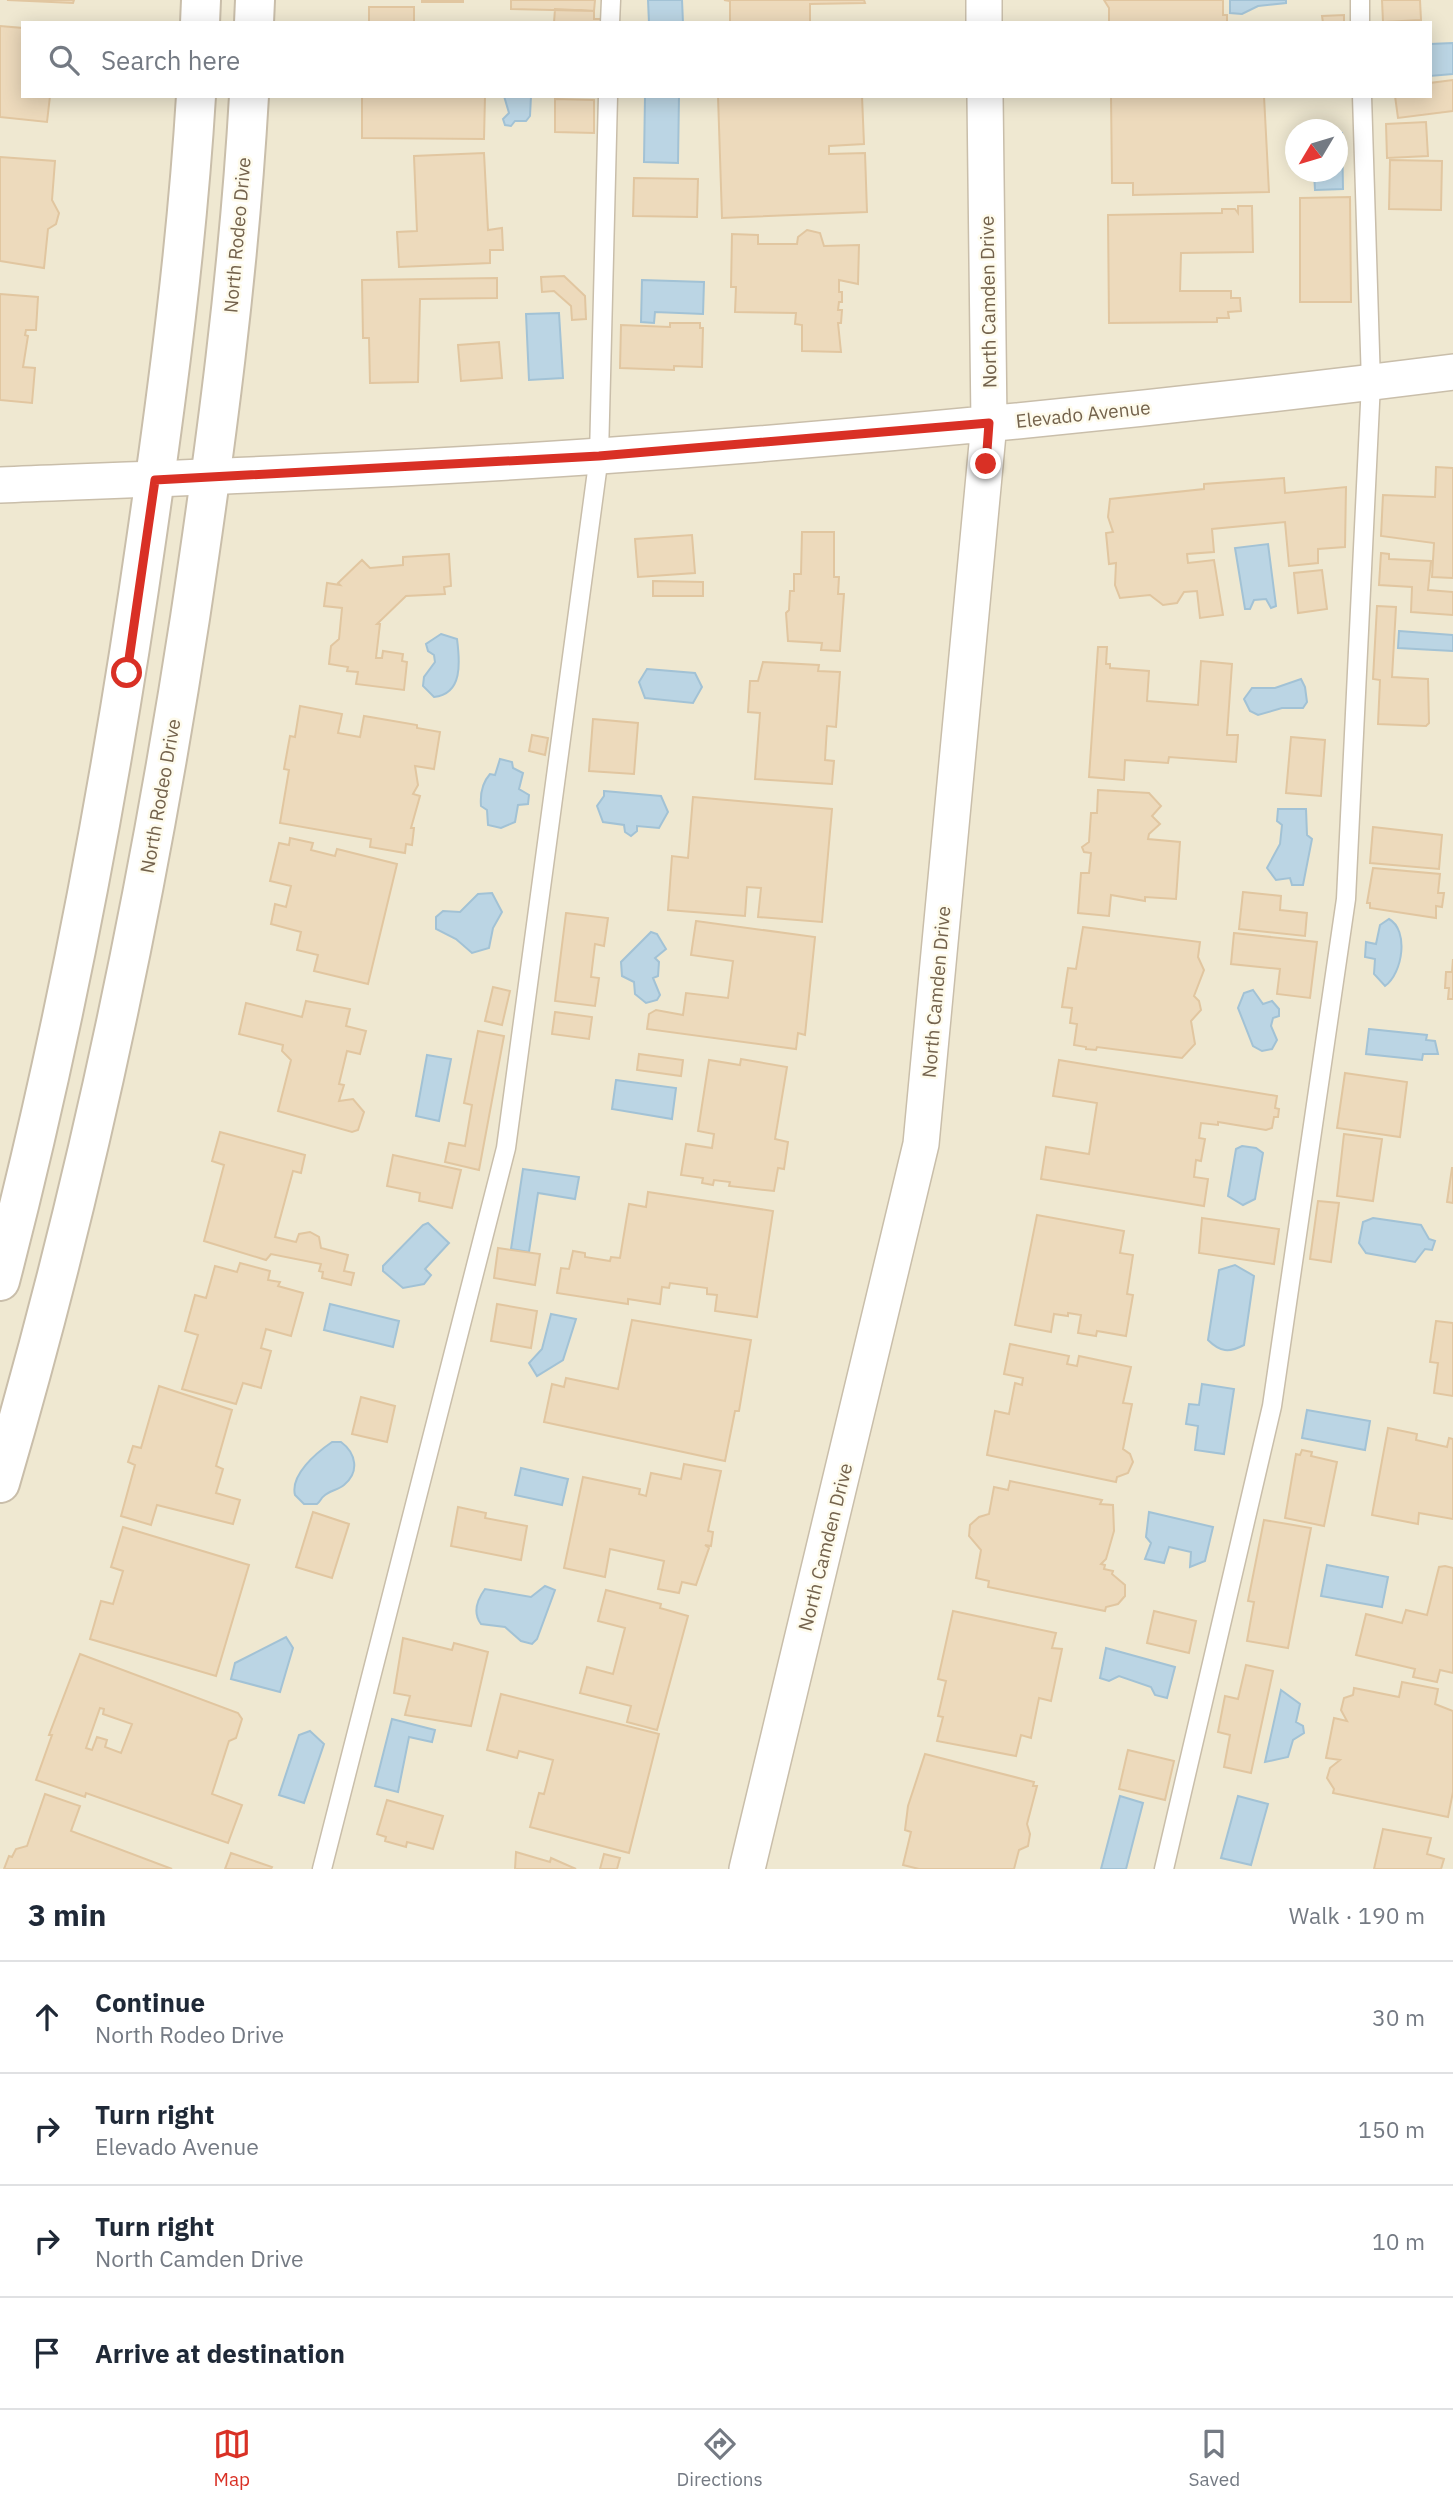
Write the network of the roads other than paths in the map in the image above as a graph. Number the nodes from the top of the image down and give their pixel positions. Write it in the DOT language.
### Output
graph roads {
  1 [pos="201,0"];
  2 [pos="255,0"];
  3 [pos="611,0"];
  4 [pos="984,0"];
  5 [pos="1360,0"];
  6 [pos="200,21"];
  7 [pos="254,21"];
  8 [pos="610,21"];
  9 [pos="984,21"];
  10 [pos="1360,21"];
  11 [pos="195,98"];
  12 [pos="249,98"];
  13 [pos="608,98"];
  14 [pos="985,98"];
  15 [pos="1362,98"];
  16 [pos="1453,372"];
  17 [pos="1371,383"];
  18 [pos="989,423"];
  19 [pos="599,456"];
  20 [pos="211,478"];
  21 [pos="155,480"];
  22 [pos="0,485"];
  23 [pos="0,1281"];
  24 [pos="0,1483"];
  25 [pos="322,1869"];
  26 [pos="747,1869"];
  27 [pos="1164,1869"];
  1 -- 6 [label="street"];
  2 -- 7 [label="street"];
  3 -- 8 [label="lane"];
  4 -- 9 [label="street"];
  5 -- 10 [label="lane"];
  11 -- 21 [label="street"];
  12 -- 20 [label="street, North Rodeo Drive"];
  13 -- 19 [label="lane"];
  14 -- 18 [label="street, North Camden Drive"];
  15 -- 17 [label="lane"];
  16 -- 17 [label="street, Elevado Avenue"];
  17 -- 18 [label="street, Elevado Avenue"];
  17 -- 27 [label="lane"];
  18 -- 19 [label="street, Elevado Avenue"];
  18 -- 26 [label="street, North Camden Drive"];
  19 -- 20 [label="street, Elevado Avenue"];
  19 -- 25 [label="lane"];
  20 -- 21 [label="street, Elevado Avenue"];
  20 -- 24 [label="street, North Rodeo Drive"];
  21 -- 22 [label="street, Elevado Avenue"];
  21 -- 23 [label="street"];
}
